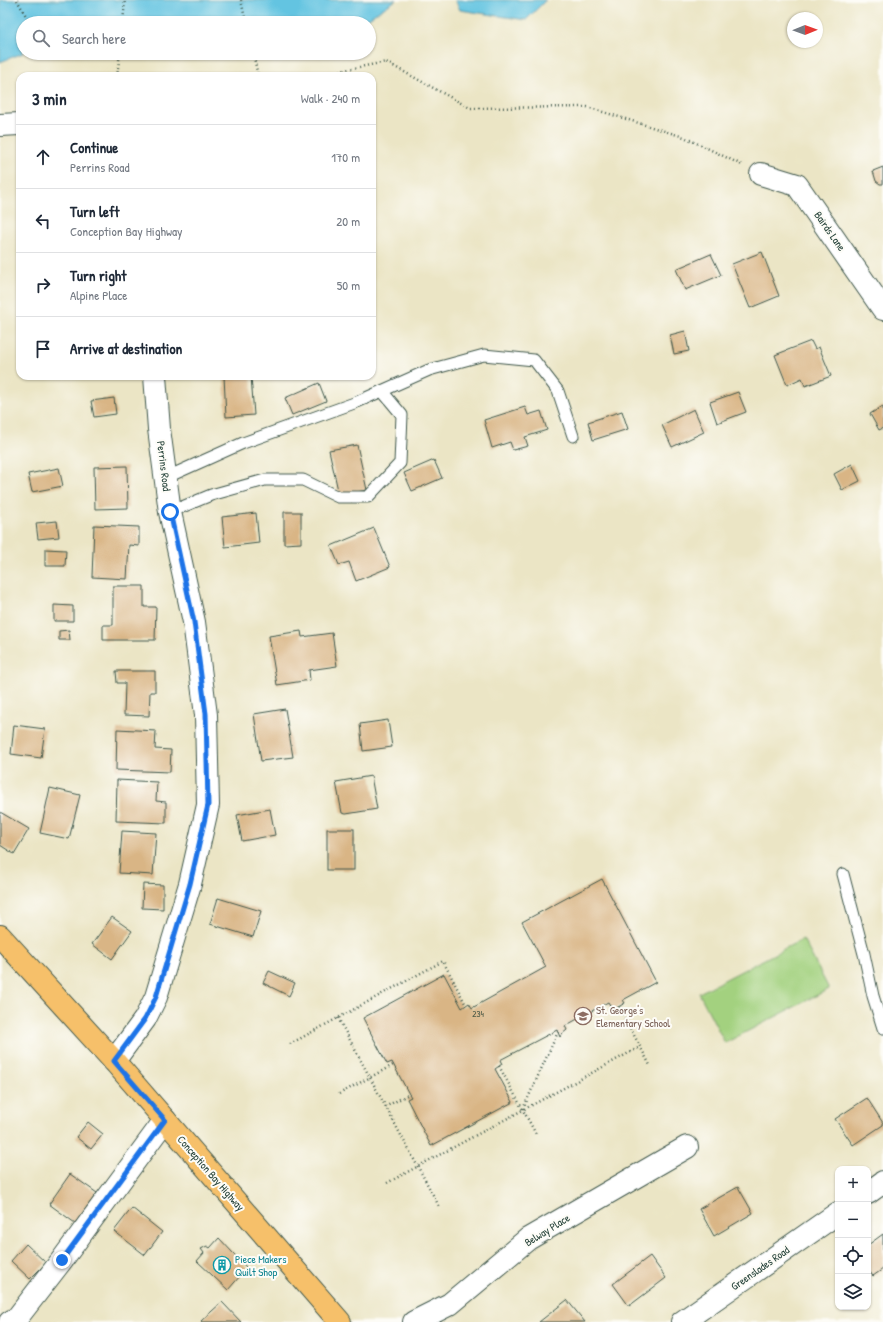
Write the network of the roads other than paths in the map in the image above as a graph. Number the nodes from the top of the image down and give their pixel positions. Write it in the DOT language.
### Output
graph roads {
  1 [pos="16,124"];
  2 [pos="0,125"];
  3 [pos="761,174"];
  4 [pos="883,309"];
  5 [pos="155,380"];
  6 [pos="382,391"];
  7 [pos="573,436"];
  8 [pos="165,478"];
  9 [pos="170,512"];
  10 [pos="843,874"];
  11 [pos="0,936"];
  12 [pos="883,1028"];
  13 [pos="114,1061"];
  14 [pos="165,1120"];
  15 [pos="687,1147"];
  16 [pos="883,1182"];
  17 [pos="871,1191"];
  18 [pos="835,1216"];
  19 [pos="10,1322"];
  20 [pos="340,1322"];
  21 [pos="414,1322"];
  22 [pos="682,1322"];
  1 -- 2 [label="street"];
  3 -- 4 [label="street, Bairds Lane"];
  5 -- 8 [label="street, Perrins Road"];
  6 -- 7 [label="lane"];
  6 -- 8 [label="lane"];
  6 -- 9 [label="lane"];
  8 -- 9 [label="street, Perrins Road"];
  9 -- 13 [label="street, Perrins Road"];
  10 -- 12 [label="lane"];
  11 -- 13 [label="main road, Conception Bay Highway"];
  13 -- 14 [label="main road, Conception Bay Highway"];
  14 -- 19 [label="street"];
  14 -- 20 [label="main road, Conception Bay Highway"];
  15 -- 21 [label="street, Belway Place"];
  16 -- 17 [label="street"];
  18 -- 22 [label="street, Greenslades Road"];
}
